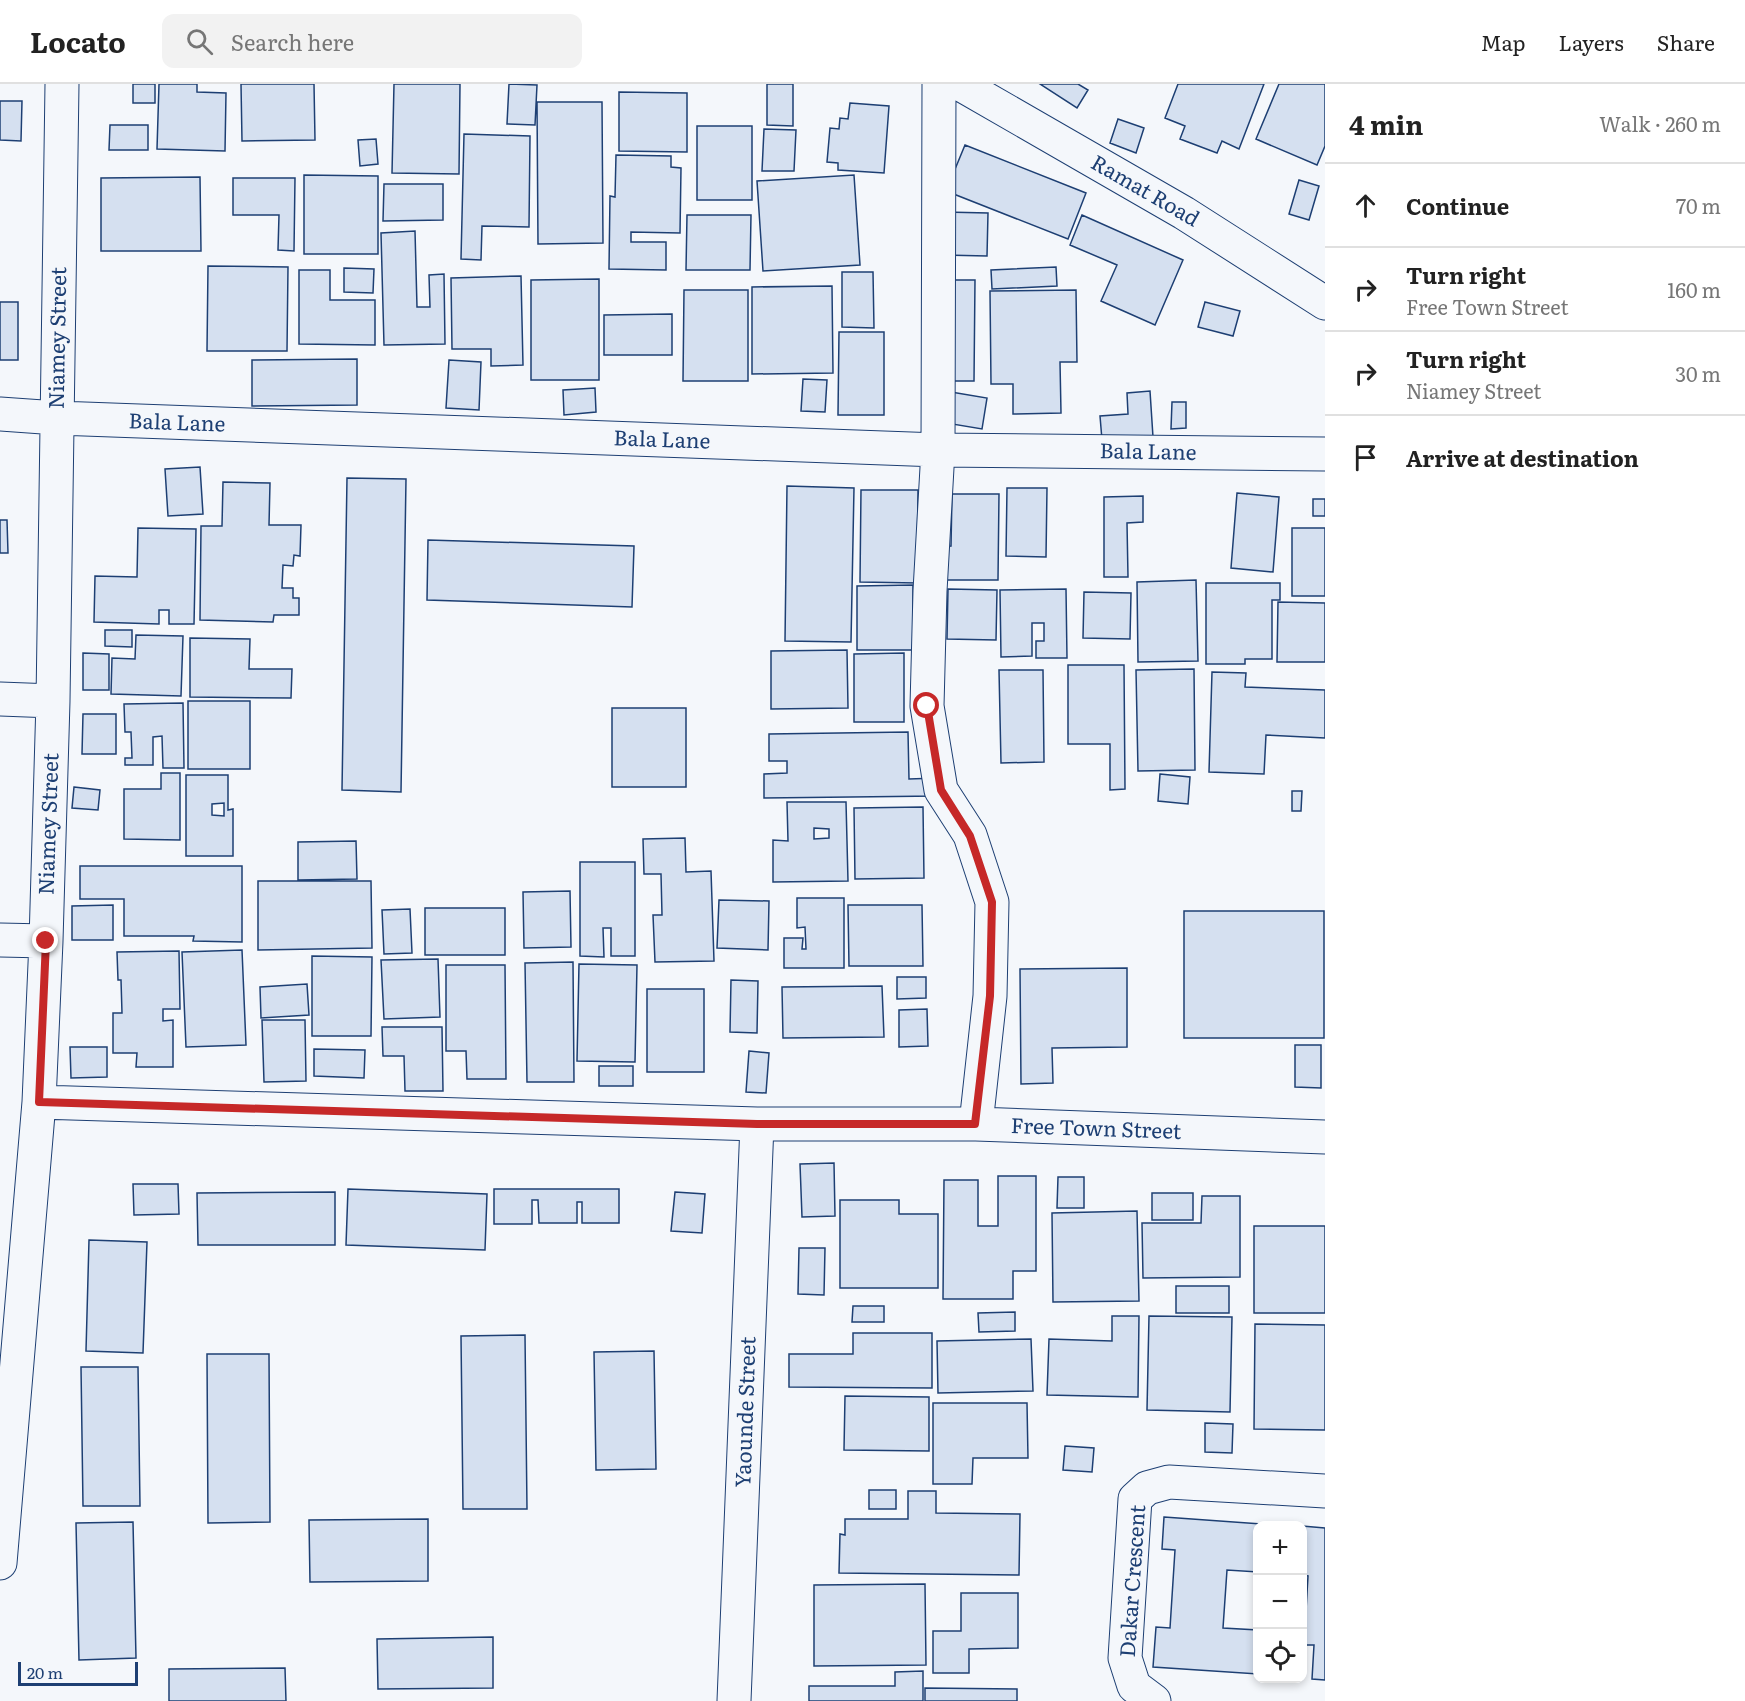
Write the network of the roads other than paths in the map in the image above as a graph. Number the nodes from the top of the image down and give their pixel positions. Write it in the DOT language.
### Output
graph roads {
  1 [pos="62,84"];
  2 [pos="939,84"];
  3 [pos="960,84"];
  4 [pos="1325,303"];
  5 [pos="0,414"];
  6 [pos="57,418"];
  7 [pos="938,450"];
  8 [pos="1325,454"];
  9 [pos="0,699"];
  10 [pos="53,701"];
  11 [pos="0,940"];
  12 [pos="46,941"];
  13 [pos="39,1102"];
  14 [pos="757,1124"];
  15 [pos="975,1124"];
  16 [pos="1325,1137"];
  17 [pos="1325,1491"];
  18 [pos="0,1563"];
  19 [pos="734,1701"];
  20 [pos="1154,1701"];
  1 -- 6 [label="street, Niamey Street"];
  2 -- 7 [label="street"];
  3 -- 4 [label="street, Ramat Road"];
  5 -- 6 [label="street, Bala Lane"];
  6 -- 7 [label="street, Bala Lane"];
  6 -- 10 [label="street, Niamey Street"];
  7 -- 8 [label="street, Bala Lane"];
  7 -- 15 [label="street"];
  9 -- 10 [label="street"];
  10 -- 12 [label="street, Niamey Street"];
  11 -- 12 [label="street"];
  12 -- 13 [label="street, Niamey Street"];
  13 -- 14 [label="street, Free Town Street"];
  13 -- 18 [label="street, Niamey Street"];
  14 -- 15 [label="street, Free Town Street"];
  14 -- 19 [label="street, Yaounde Street"];
  15 -- 16 [label="street, Free Town Street"];
  17 -- 20 [label="street, Dakar Crescent"];
}
